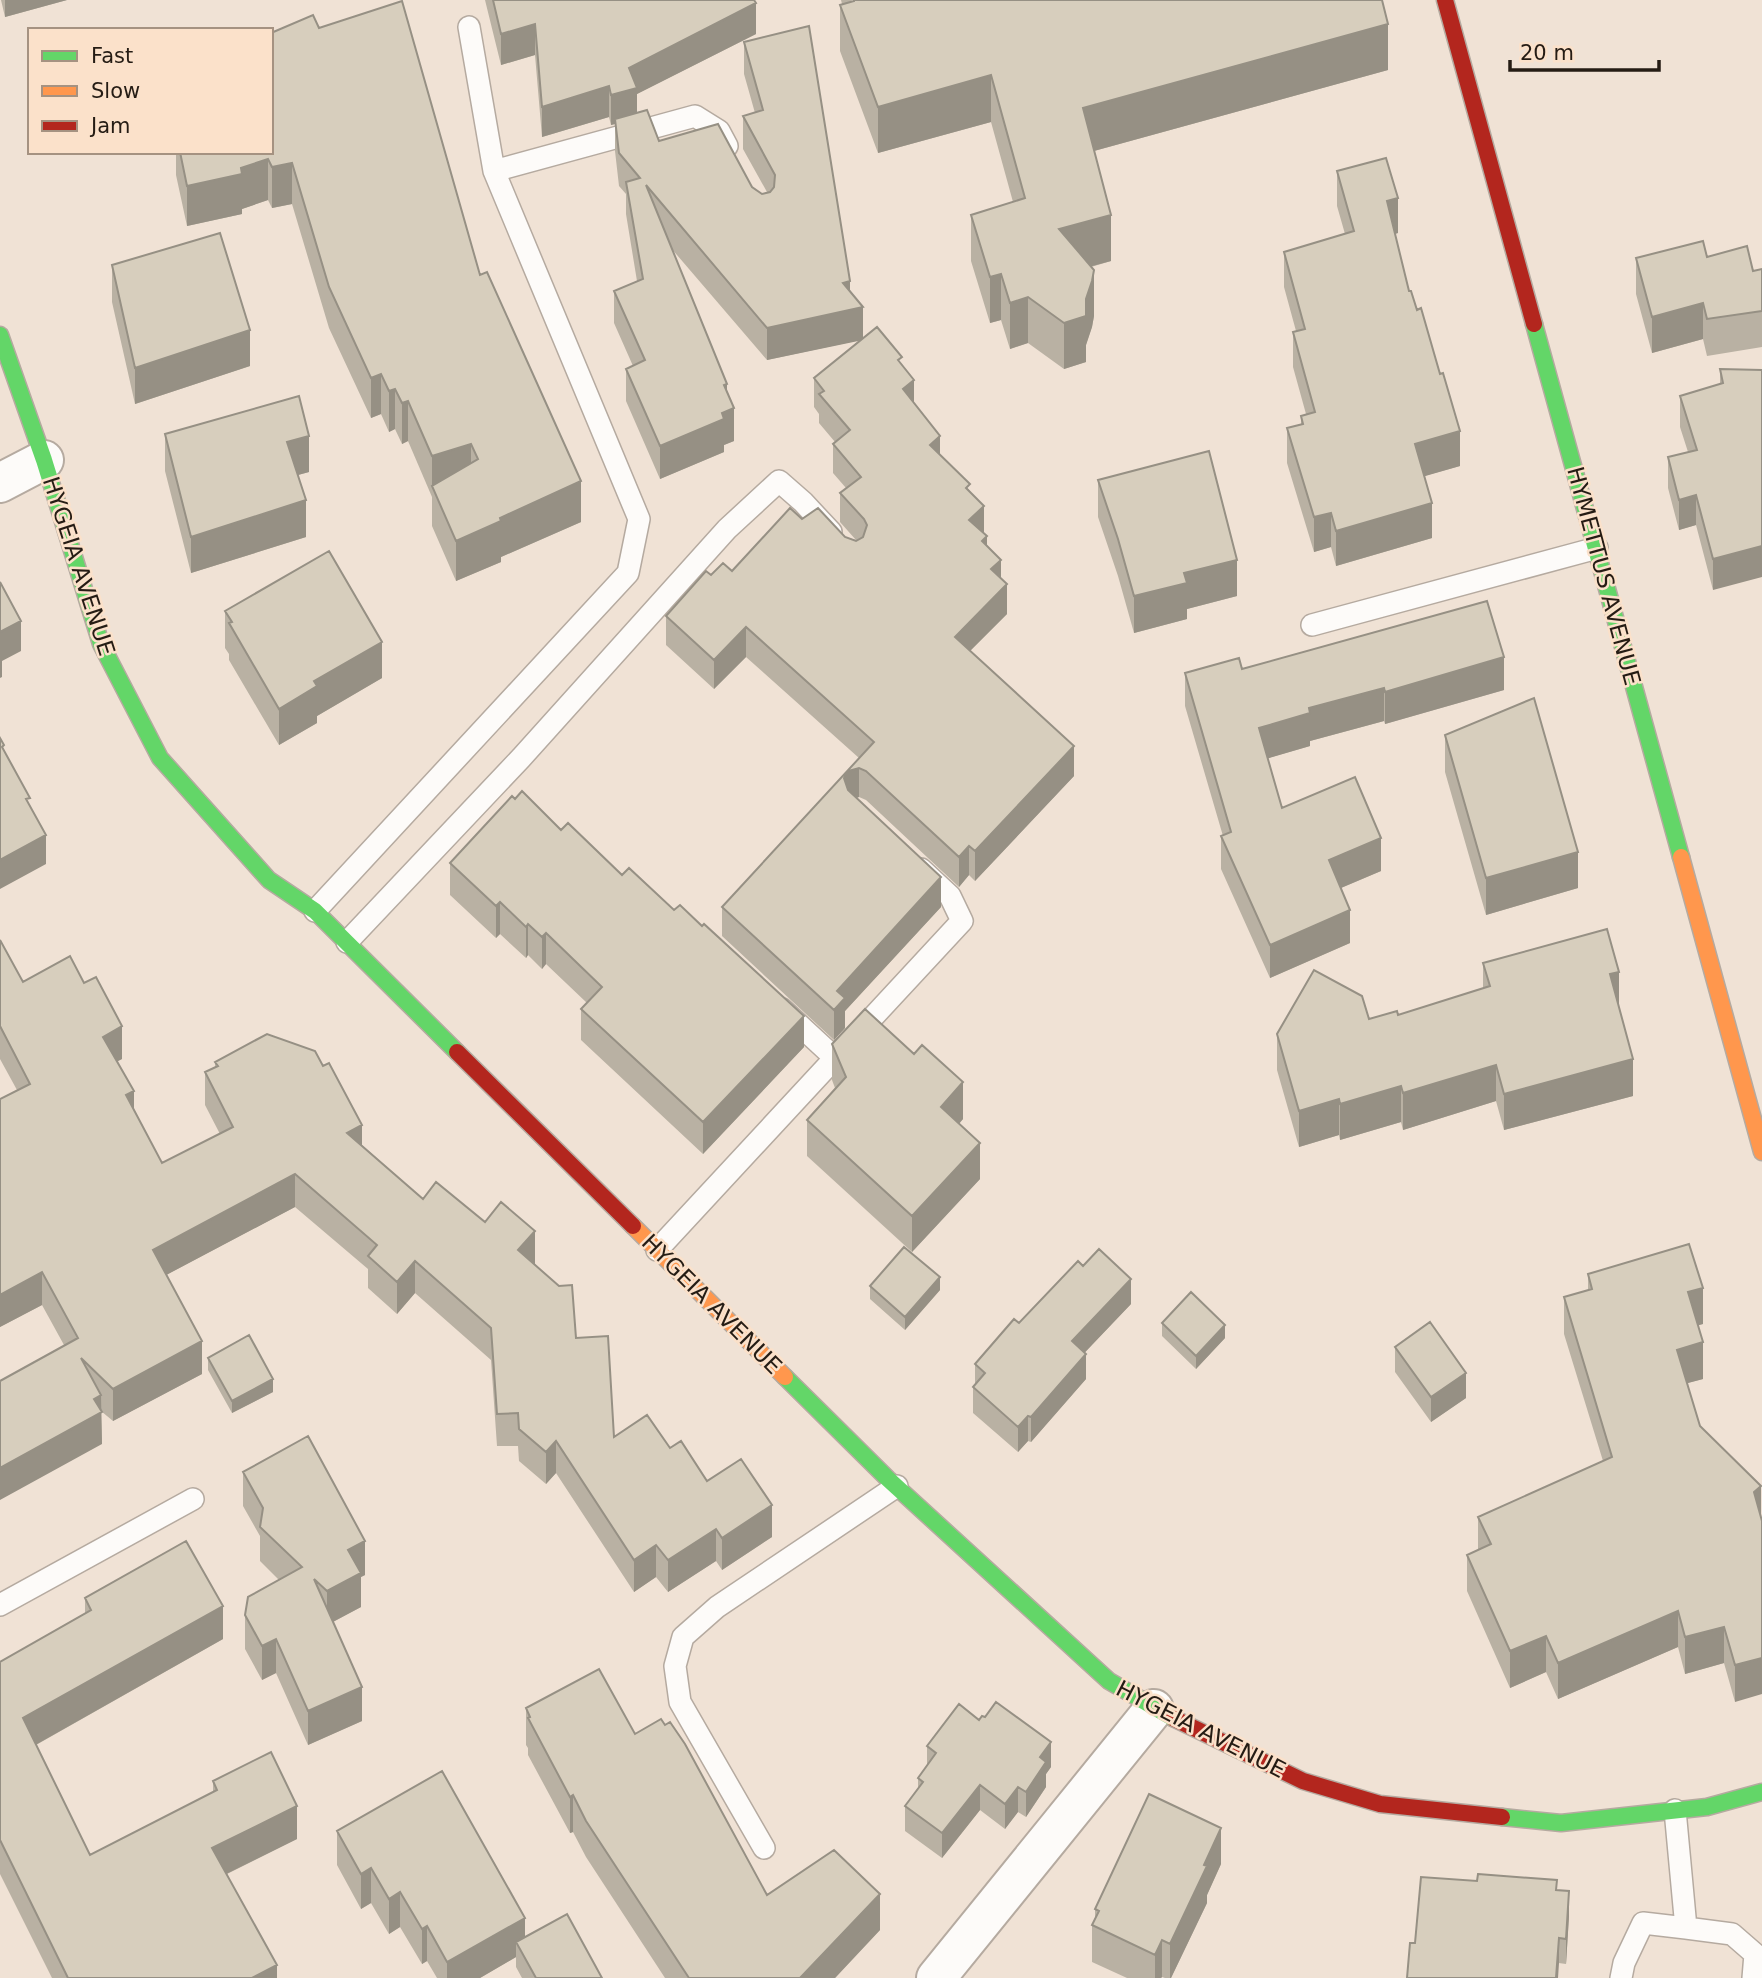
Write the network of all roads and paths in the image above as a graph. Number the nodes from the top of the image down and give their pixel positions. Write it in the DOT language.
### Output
graph roads {
  1 [pos="1445,0"];
  2 [pos="469,27"];
  3 [pos="738,166"];
  4 [pos="494,171"];
  5 [pos="0,335"];
  6 [pos="44,460"];
  7 [pos="0,484"];
  8 [pos="846,547"];
  9 [pos="1597,548"];
  10 [pos="1312,625"];
  11 [pos="904,853"];
  12 [pos="315,911"];
  13 [pos="347,942"];
  14 [pos="766,995"];
  15 [pos="835,1058"];
  16 [pos="1762,1152"];
  17 [pos="657,1250"];
  18 [pos="897,1486"];
  19 [pos="193,1499"];
  20 [pos="0,1605"];
  21 [pos="1154,1709"];
  22 [pos="1762,1791"];
  23 [pos="1675,1810"];
  24 [pos="764,1847"];
  25 [pos="1686,1928"];
  26 [pos="936,1978"];
  27 [pos="1621,1978"];
  28 [pos="1753,1978"];
  1 -- 9 [label="street, HYMETTUS AVENUE"];
  2 -- 4 [label="lane"];
  3 -- 4 [label="lane"];
  4 -- 12 [label="lane"];
  5 -- 6 [label="street, HYGEIA AVENUE"];
  6 -- 7 [label="street"];
  6 -- 12 [label="street, HYGEIA AVENUE"];
  8 -- 13 [label="lane"];
  9 -- 10 [label="lane"];
  9 -- 16 [label="street, HYMETTUS AVENUE"];
  11 -- 15 [label="lane"];
  12 -- 13 [label="street, HYGEIA AVENUE"];
  13 -- 17 [label="street, HYGEIA AVENUE"];
  14 -- 15 [label="lane"];
  15 -- 17 [label="lane"];
  17 -- 18 [label="street, HYGEIA AVENUE"];
  18 -- 21 [label="street, HYGEIA AVENUE"];
  18 -- 24 [label="lane"];
  19 -- 20 [label="lane"];
  21 -- 23 [label="street, HYGEIA AVENUE"];
  21 -- 26 [label="street"];
  22 -- 23 [label="street, HYGEIA AVENUE"];
  23 -- 25 [label="lane"];
  25 -- 27 [label="lane"];
  25 -- 28 [label="lane"];
}
